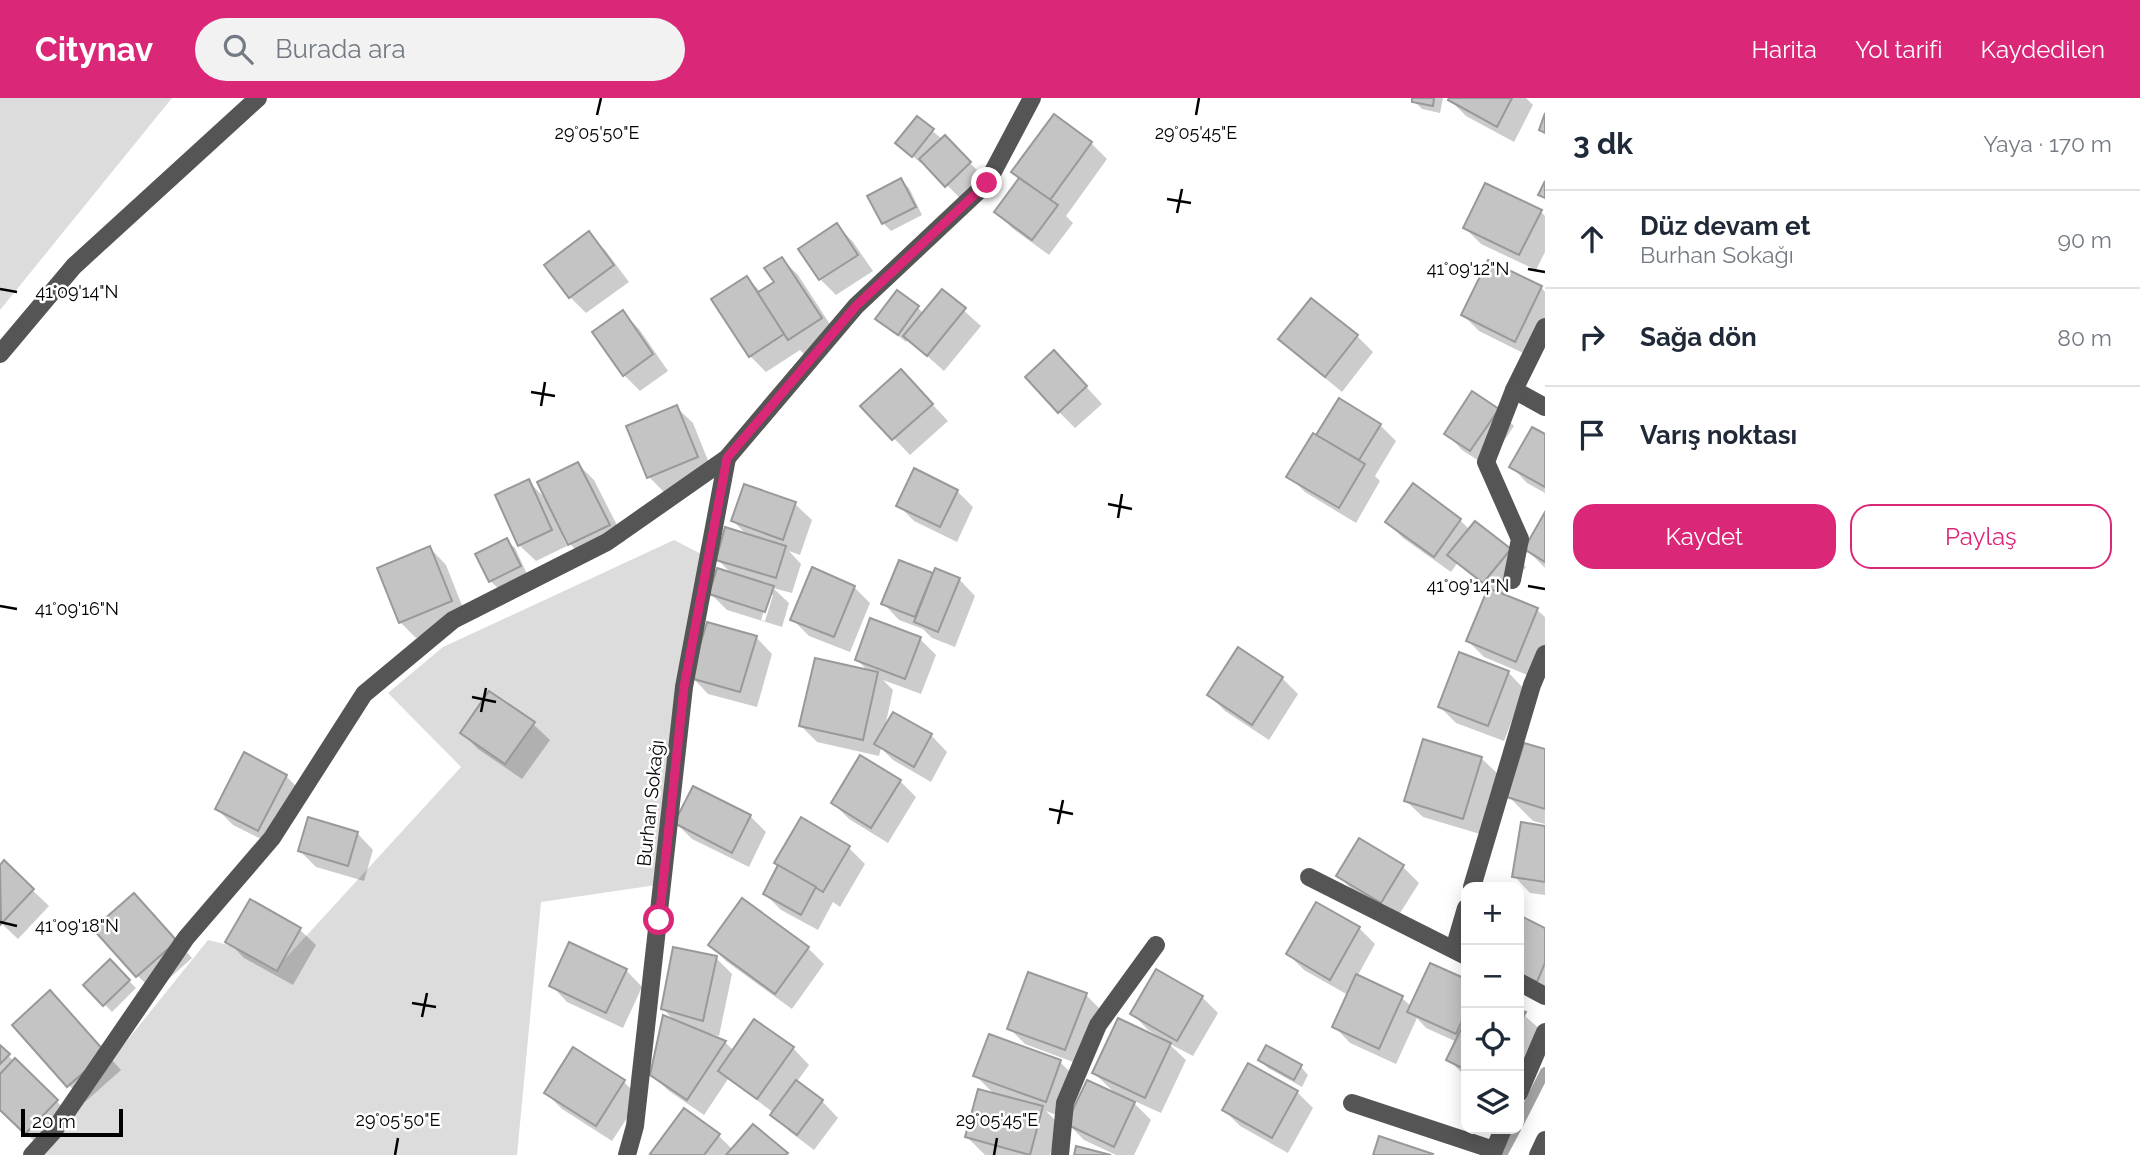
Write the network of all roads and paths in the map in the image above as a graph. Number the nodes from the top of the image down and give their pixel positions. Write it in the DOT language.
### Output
graph roads {
  1 [pos="258,98"];
  2 [pos="1032,98"];
  3 [pos="1545,327"];
  4 [pos="0,354"];
  5 [pos="1514,390"];
  6 [pos="1545,407"];
  7 [pos="727,458"];
  8 [pos="1512,580"];
  9 [pos="1545,654"];
  10 [pos="1309,877"];
  11 [pos="1473,882"];
  12 [pos="1156,945"];
  13 [pos="1460,953"];
  14 [pos="1524,985"];
  15 [pos="1545,996"];
  16 [pos="1545,1032"];
  17 [pos="1524,1081"];
  18 [pos="1352,1103"];
  19 [pos="1501,1134"];
  20 [pos="1545,1140"];
  21 [pos="1493,1153"];
  22 [pos="32,1155"];
  23 [pos="627,1155"];
  24 [pos="1060,1155"];
  25 [pos="1538,1155"];
  1 -- 4 [label="street"];
  2 -- 7 [label="street"];
  3 -- 5 [label="street"];
  5 -- 6 [label="street"];
  5 -- 8 [label="street"];
  7 -- 22 [label="street"];
  7 -- 23 [label="street, Burhan Sokağı"];
  9 -- 11 [label="street"];
  10 -- 13 [label="street"];
  12 -- 24 [label="street"];
  14 -- 15 [label="street"];
  16 -- 17 [label="street"];
  18 -- 21 [label="street"];
  19 -- 21 [label="street"];
  20 -- 25 [label="street"];
}
